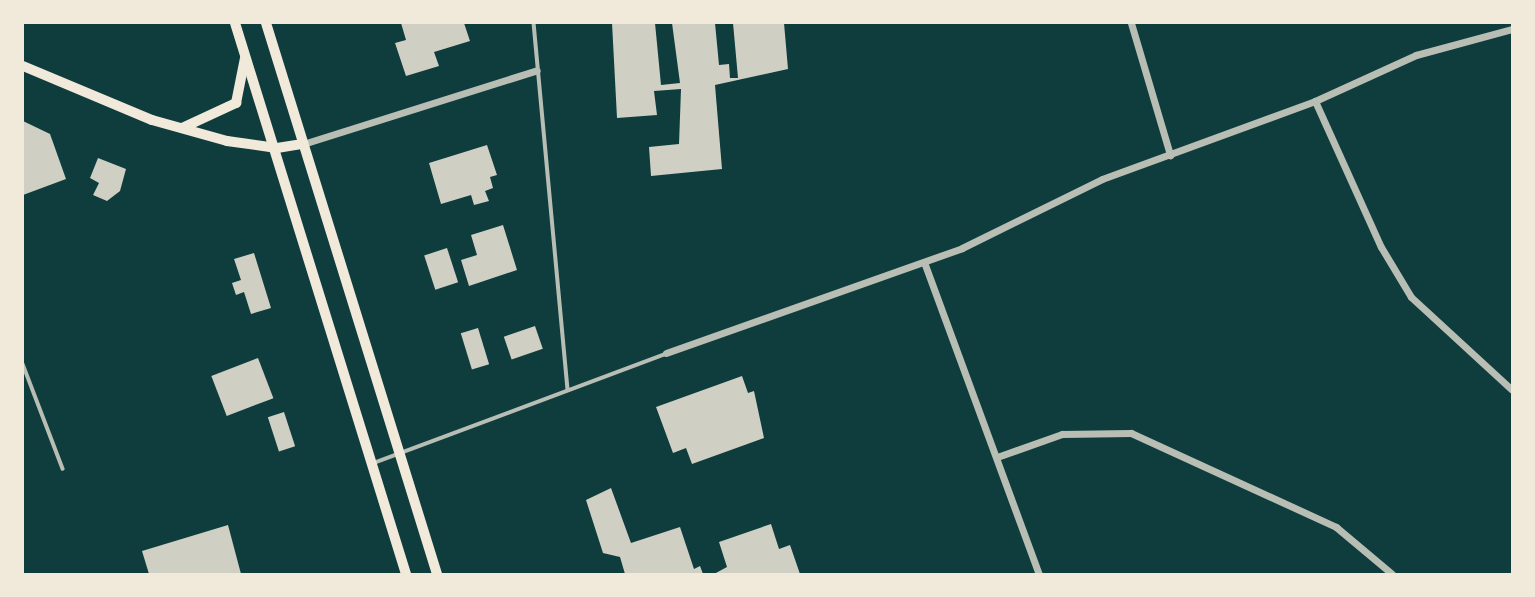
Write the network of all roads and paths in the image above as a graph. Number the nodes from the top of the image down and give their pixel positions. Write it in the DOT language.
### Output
graph roads {
  1 [pos="235,23"];
  2 [pos="266,23"];
  3 [pos="534,23"];
  4 [pos="1131,23"];
  5 [pos="1512,29"];
  6 [pos="245,54"];
  7 [pos="23,66"];
  8 [pos="537,70"];
  9 [pos="1315,102"];
  10 [pos="180,128"];
  11 [pos="303,144"];
  12 [pos="277,148"];
  13 [pos="1170,155"];
  14 [pos="924,262"];
  15 [pos="666,353"];
  16 [pos="23,364"];
  17 [pos="568,389"];
  18 [pos="1512,390"];
  19 [pos="399,453"];
  20 [pos="997,457"];
  21 [pos="372,464"];
  22 [pos="63,469"];
  23 [pos="406,574"];
  24 [pos="437,574"];
  25 [pos="1039,574"];
  26 [pos="1392,574"];
  1 -- 6 [label="main road"];
  2 -- 11 [label="main road"];
  3 -- 8 [label="lane"];
  4 -- 13 [label="street"];
  5 -- 9 [label="street"];
  6 -- 10 [label="main road"];
  6 -- 12 [label="main road"];
  7 -- 10 [label="main road"];
  8 -- 11 [label="street"];
  8 -- 17 [label="lane"];
  9 -- 13 [label="street"];
  9 -- 18 [label="street"];
  10 -- 12 [label="main road"];
  11 -- 12 [label="main road"];
  11 -- 19 [label="main road"];
  12 -- 21 [label="main road"];
  13 -- 14 [label="street"];
  14 -- 15 [label="street"];
  14 -- 20 [label="street"];
  15 -- 17 [label="lane"];
  16 -- 22 [label="lane"];
  17 -- 19 [label="lane"];
  19 -- 21 [label="lane"];
  19 -- 24 [label="main road"];
  20 -- 25 [label="street"];
  20 -- 26 [label="street"];
  21 -- 23 [label="main road"];
}
